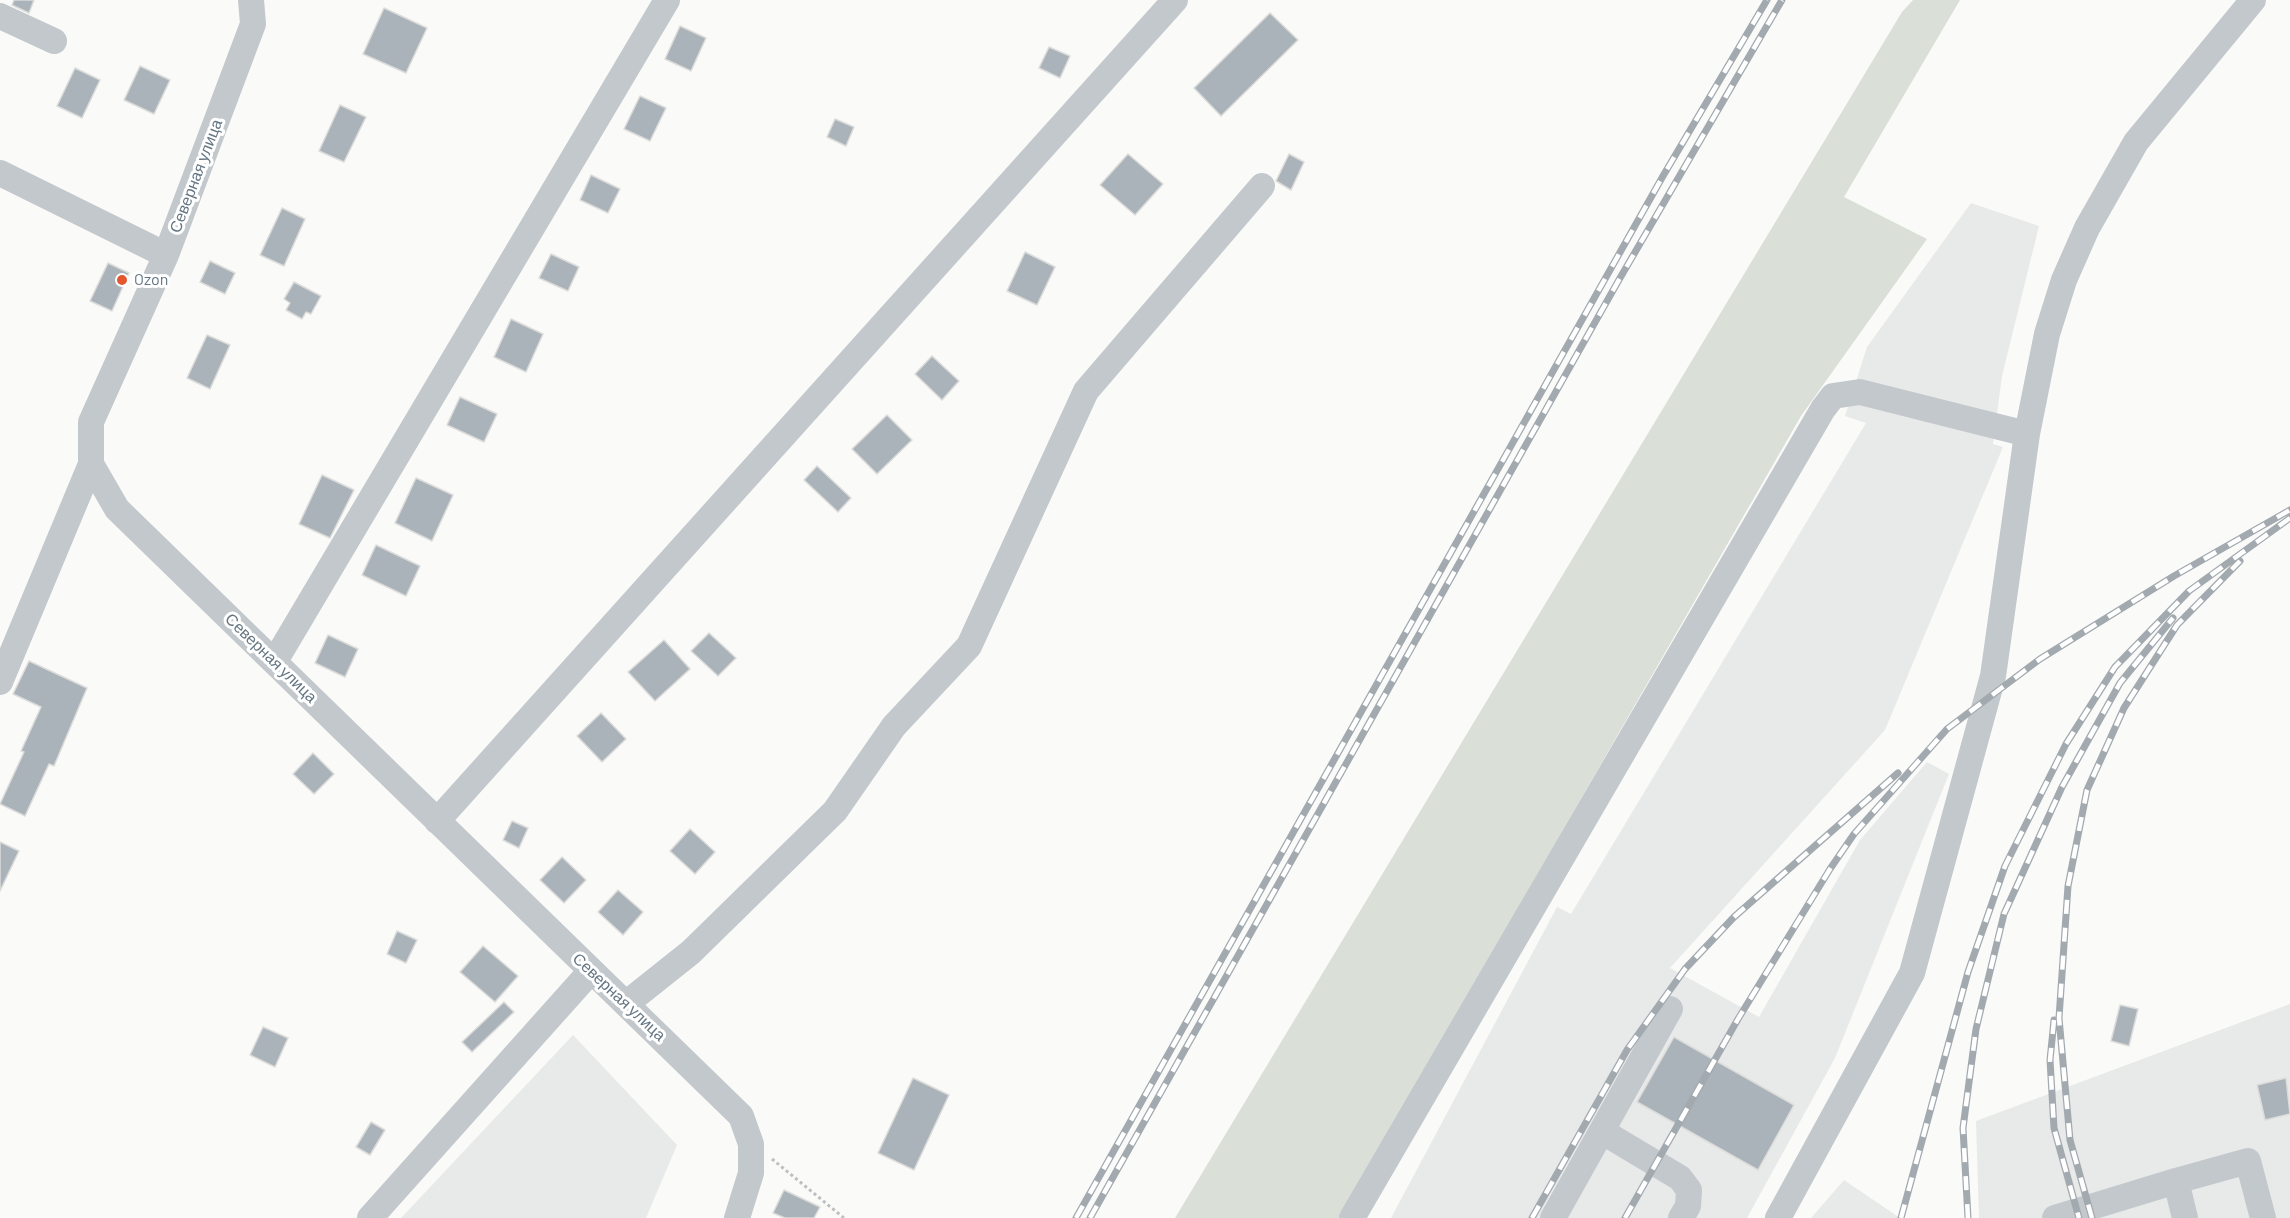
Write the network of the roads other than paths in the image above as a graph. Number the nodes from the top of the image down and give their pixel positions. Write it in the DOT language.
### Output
graph roads {
  1 [pos="251,0"];
  2 [pos="667,0"];
  3 [pos="1175,0"];
  4 [pos="2253,0"];
  5 [pos="0,16"];
  6 [pos="54,41"];
  7 [pos="0,173"];
  8 [pos="1262,186"];
  9 [pos="166,255"];
  10 [pos="2026,434"];
  11 [pos="91,464"];
  12 [pos="275,662"];
  13 [pos="0,682"];
  14 [pos="437,821"];
  15 [pos="590,972"];
  16 [pos="627,1003"];
  17 [pos="1670,1010"];
  18 [pos="1603,1132"];
  19 [pos="2176,1181"];
  20 [pos="370,1218"];
  21 [pos="737,1218"];
  22 [pos="1352,1218"];
  23 [pos="1553,1218"];
  24 [pos="1681,1218"];
  25 [pos="1778,1218"];
  26 [pos="2055,1218"];
  27 [pos="2186,1218"];
  28 [pos="2263,1218"];
  1 -- 9 [label="street, Северная улица"];
  2 -- 12 [label="street"];
  3 -- 14 [label="street"];
  4 -- 10 [label="street"];
  5 -- 6 [label="street"];
  7 -- 9 [label="street"];
  8 -- 16 [label="street"];
  9 -- 11 [label="street, Северная улица"];
  10 -- 22 [label="street"];
  10 -- 25 [label="street"];
  11 -- 12 [label="street, Северная улица"];
  11 -- 13 [label="street"];
  12 -- 14 [label="street, Северная улица"];
  14 -- 15 [label="street, Северная улица"];
  15 -- 16 [label="street, Северная улица"];
  15 -- 20 [label="street"];
  16 -- 21 [label="street, Северная улица"];
  17 -- 18 [label="street"];
  18 -- 23 [label="street"];
  18 -- 24 [label="street"];
  19 -- 26 [label="street"];
  19 -- 27 [label="street"];
  19 -- 28 [label="street"];
}
